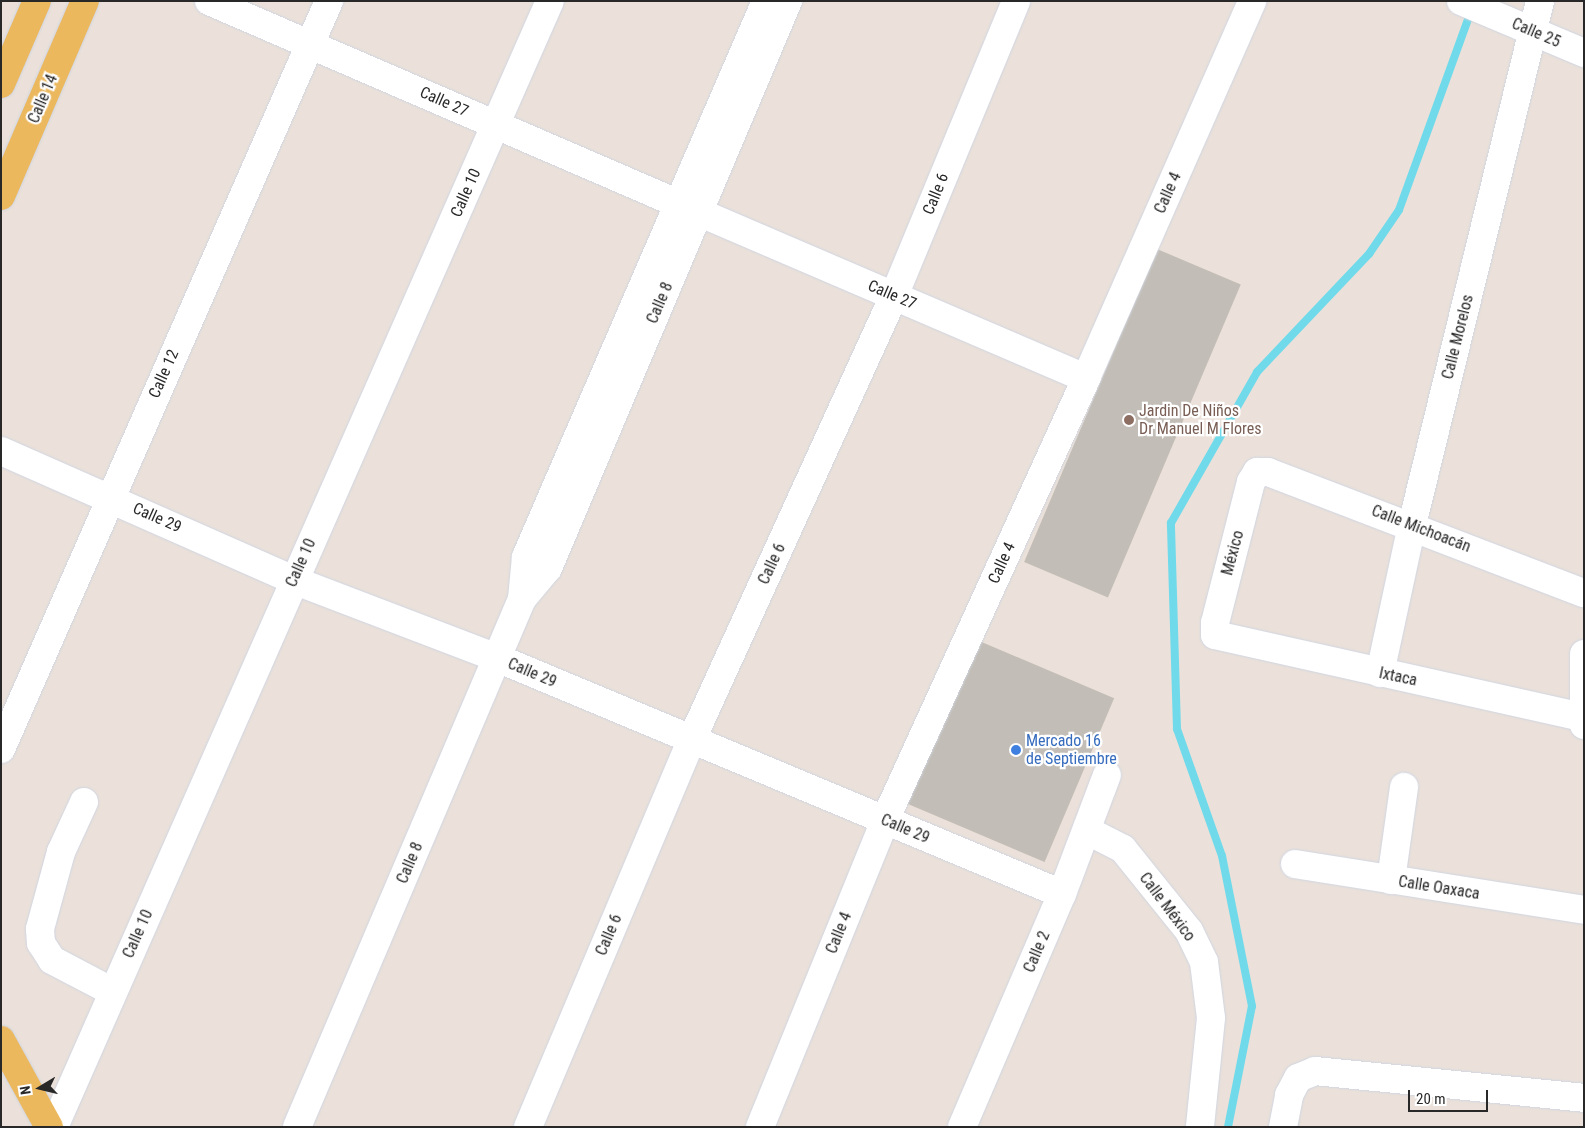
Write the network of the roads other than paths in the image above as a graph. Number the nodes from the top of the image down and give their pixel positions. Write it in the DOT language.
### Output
graph roads {
  1 [pos="37,1"];
  2 [pos="85,1"];
  3 [pos="209,1"];
  4 [pos="329,1"];
  5 [pos="550,1"];
  6 [pos="766,1"];
  7 [pos="788,1"];
  8 [pos="1016,1"];
  9 [pos="1252,1"];
  10 [pos="1461,1"];
  11 [pos="1540,1"];
  12 [pos="1533,32"];
  13 [pos="311,44"];
  14 [pos="1584,53"];
  15 [pos="1,84"];
  16 [pos="496,125"];
  17 [pos="1,196"];
  18 [pos="688,208"];
  19 [pos="894,296"];
  20 [pos="1086,378"];
  21 [pos="1,451"];
  22 [pos="1257,472"];
  23 [pos="110,497"];
  24 [pos="1412,525"];
  25 [pos="293,580"];
  26 [pos="1584,593"];
  27 [pos="1215,636"];
  28 [pos="1584,654"];
  29 [pos="497,658"];
  30 [pos="1380,673"];
  31 [pos="1583,721"];
  32 [pos="692,739"];
  33 [pos="1,749"];
  34 [pos="1107,775"];
  35 [pos="1404,787"];
  36 [pos="84,802"];
  37 [pos="885,820"];
  38 [pos="1088,831"];
  39 [pos="1295,864"];
  40 [pos="1391,880"];
  41 [pos="1062,894"];
  42 [pos="1584,910"];
  43 [pos="113,992"];
  44 [pos="1,1040"];
  45 [pos="1584,1098"];
  46 [pos="50,1127"];
  47 [pos="54,1127"];
  48 [pos="297,1127"];
  49 [pos="528,1127"];
  50 [pos="760,1127"];
  51 [pos="962,1127"];
  52 [pos="1200,1127"];
  53 [pos="1283,1127"];
  1 -- 15 [label="main road"];
  2 -- 17 [label="main road, Calle 14"];
  3 -- 13 [label="street, Calle 27"];
  4 -- 13 [label="street, Calle 12"];
  5 -- 16 [label="street, Calle 10"];
  6 -- 18 [label="street, Calle 8"];
  7 -- 18 [label="street, Calle 8"];
  8 -- 19 [label="street, Calle 6"];
  9 -- 20 [label="street, Calle 4"];
  10 -- 12 [label="street, Calle 25"];
  11 -- 12 [label="street, Calle Morelos"];
  12 -- 14 [label="street, Calle 25"];
  12 -- 24 [label="street, Calle Morelos"];
  13 -- 16 [label="street, Calle 27"];
  13 -- 23 [label="street, Calle 12"];
  16 -- 18 [label="street, Calle 27"];
  16 -- 25 [label="street, Calle 10"];
  18 -- 19 [label="street, Calle 27"];
  18 -- 29 [label="street, Calle 8"];
  19 -- 20 [label="street, Calle 27"];
  19 -- 32 [label="street, Calle 6"];
  20 -- 37 [label="street, Calle 4"];
  21 -- 23 [label="street, Calle 29"];
  22 -- 24 [label="street, Calle Michoacán"];
  22 -- 27 [label="street, México"];
  23 -- 25 [label="street, Calle 29"];
  23 -- 33 [label="street, Calle 12"];
  24 -- 26 [label="street, Calle Michoacán"];
  24 -- 30 [label="street, Calle Morelos"];
  25 -- 29 [label="street, Calle 29"];
  25 -- 43 [label="street, Calle 10"];
  27 -- 30 [label="street, Ixtaca"];
  28 -- 31 [label="street"];
  29 -- 32 [label="street, Calle 29"];
  29 -- 48 [label="street, Calle 8"];
  30 -- 31 [label="street, Ixtaca"];
  32 -- 37 [label="street, Calle 29"];
  32 -- 49 [label="street, Calle 6"];
  34 -- 38 [label="street, Calle 2"];
  35 -- 40 [label="street"];
  36 -- 43 [label="street"];
  37 -- 41 [label="street, Calle 29"];
  37 -- 50 [label="street, Calle 4"];
  38 -- 41 [label="street, Calle 2"];
  38 -- 52 [label="street, Calle México"];
  39 -- 40 [label="street, Calle Oaxaca"];
  40 -- 42 [label="street, Calle Oaxaca"];
  41 -- 51 [label="street, Calle 2"];
  43 -- 47 [label="street, Calle 10"];
  44 -- 46 [label="main road"];
  45 -- 53 [label="street"];
}
